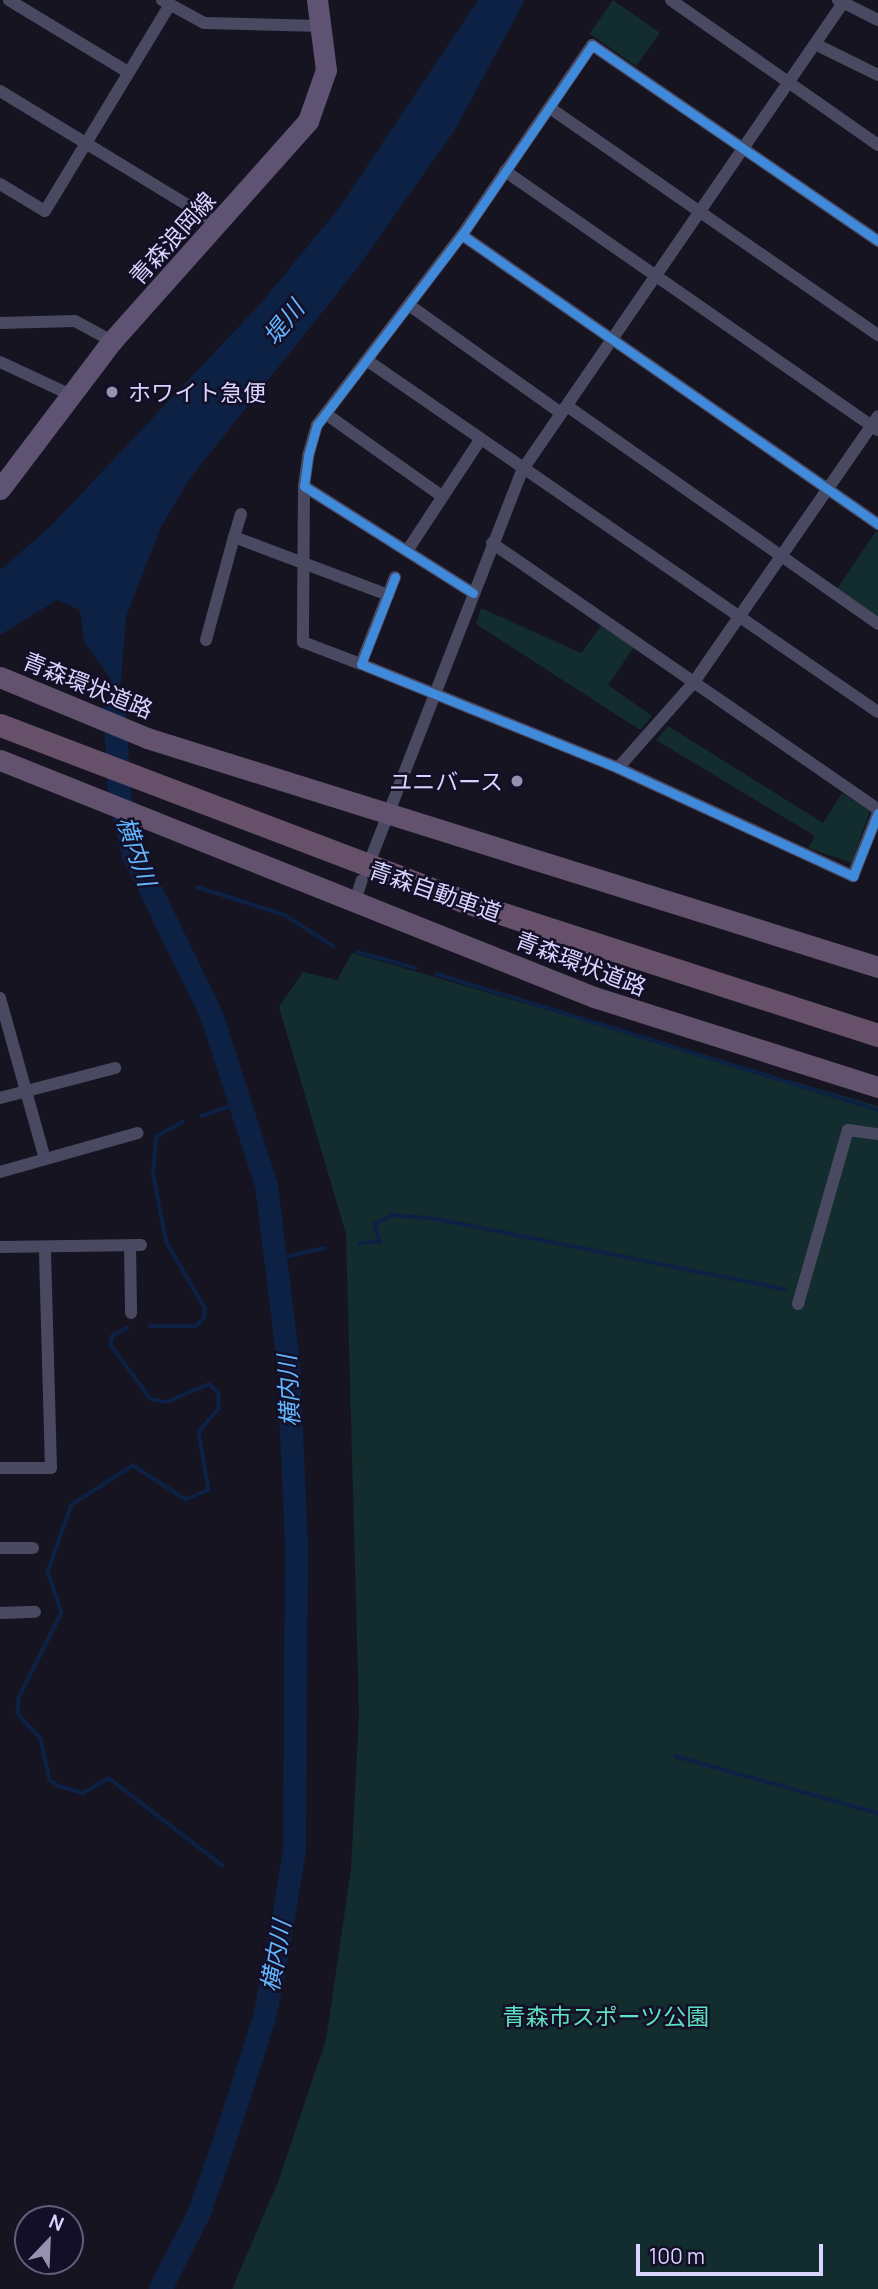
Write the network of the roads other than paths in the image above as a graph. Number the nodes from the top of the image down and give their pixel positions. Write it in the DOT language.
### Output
graph roads {
  1 [pos="9,0"];
  2 [pos="317,0"];
  3 [pos="671,0"];
  4 [pos="842,1"];
  5 [pos="165,3"];
  6 [pos="878,20"];
  7 [pos="321,26"];
  8 [pos="815,44"];
  9 [pos="128,72"];
  10 [pos="878,75"];
  11 [pos="788,83"];
  12 [pos="0,91"];
  13 [pos="550,108"];
  14 [pos="85,144"];
  15 [pos="878,145"];
  16 [pos="743,149"];
  17 [pos="505,171"];
  18 [pos="0,184"];
  19 [pos="699,213"];
  20 [pos="220,225"];
  21 [pos="462,235"];
  22 [pos="878,241"];
  23 [pos="655,276"];
  24 [pos="409,305"];
  25 [pos="0,323"];
  26 [pos="878,335"];
  27 [pos="112,341"];
  28 [pos="611,342"];
  29 [pos="368,361"];
  30 [pos="0,362"];
  31 [pos="71,396"];
  32 [pos="564,410"];
  33 [pos="326,414"];
  34 [pos="876,424"];
  35 [pos="480,440"];
  36 [pos="523,469"];
  37 [pos="304,486"];
  38 [pos="0,489"];
  39 [pos="828,489"];
  40 [pos="442,496"];
  41 [pos="242,514"];
  42 [pos="878,524"];
  43 [pos="234,537"];
  44 [pos="492,543"];
  45 [pos="407,551"];
  46 [pos="782,558"];
  47 [pos="303,563"];
  48 [pos="395,577"];
  49 [pos="473,593"];
  50 [pos="388,595"];
  51 [pos="741,617"];
  52 [pos="878,624"];
  53 [pos="206,640"];
  54 [pos="361,664"];
  55 [pos="0,677"];
  56 [pos="694,682"];
  57 [pos="432,693"];
  58 [pos="878,712"];
  59 [pos="0,725"];
  60 [pos="0,760"];
  61 [pos="618,768"];
  62 [pos="877,807"];
  63 [pos="388,812"];
  64 [pos="373,853"];
  65 [pos="362,880"];
  66 [pos="354,904"];
  67 [pos="878,967"];
  68 [pos="0,998"];
  69 [pos="878,1035"];
  70 [pos="116,1068"];
  71 [pos="878,1087"];
  72 [pos="28,1090"];
  73 [pos="0,1098"];
  74 [pos="138,1133"];
  75 [pos="878,1134"];
  76 [pos="45,1158"];
  77 [pos="0,1172"];
  78 [pos="0,1247"];
  79 [pos="45,1247"];
  80 [pos="798,1304"];
  81 [pos="131,1313"];
  82 [pos="0,1468"];
  83 [pos="0,1548"];
  84 [pos="33,1548"];
  85 [pos="0,1612"];
  86 [pos="35,1612"];
  1 -- 9 [label="street"];
  2 -- 7 [label="main road, 青森浪岡線"];
  3 -- 11 [label="street"];
  4 -- 6 [label="street"];
  4 -- 8 [label="street"];
  5 -- 7 [label="street"];
  5 -- 9 [label="street"];
  7 -- 20 [label="main road, 青森浪岡線"];
  8 -- 10 [label="street"];
  8 -- 11 [label="street"];
  9 -- 14 [label="street"];
  11 -- 15 [label="street"];
  11 -- 16 [label="street"];
  12 -- 14 [label="street"];
  13 -- 16 [label="street"];
  13 -- 17 [label="street"];
  13 -- 19 [label="street"];
  14 -- 18 [label="street"];
  14 -- 20 [label="street"];
  16 -- 19 [label="street"];
  16 -- 22 [label="street"];
  17 -- 21 [label="street"];
  17 -- 23 [label="street"];
  19 -- 23 [label="street"];
  19 -- 26 [label="street"];
  20 -- 27 [label="main road, 青森浪岡線"];
  21 -- 24 [label="street"];
  21 -- 28 [label="street"];
  23 -- 28 [label="street"];
  23 -- 34 [label="street"];
  24 -- 29 [label="street"];
  24 -- 32 [label="street"];
  25 -- 27 [label="street"];
  27 -- 31 [label="main road, 青森浪岡線"];
  28 -- 32 [label="street"];
  28 -- 39 [label="street"];
  29 -- 33 [label="street"];
  29 -- 35 [label="street"];
  30 -- 31 [label="street"];
  31 -- 38 [label="main road, 青森浪岡線"];
  32 -- 36 [label="street"];
  32 -- 46 [label="street"];
  33 -- 37 [label="street"];
  33 -- 40 [label="street"];
  34 -- 39 [label="street"];
  35 -- 36 [label="street"];
  35 -- 40 [label="street"];
  36 -- 44 [label="street"];
  36 -- 51 [label="street"];
  37 -- 45 [label="street"];
  37 -- 47 [label="street"];
  39 -- 42 [label="street"];
  39 -- 46 [label="street"];
  40 -- 45 [label="street"];
  41 -- 43 [label="street"];
  43 -- 47 [label="street"];
  43 -- 53 [label="street"];
  44 -- 49 [label="street"];
  44 -- 56 [label="street"];
  45 -- 49 [label="street"];
  46 -- 51 [label="street"];
  46 -- 52 [label="street"];
  47 -- 50 [label="street"];
  47 -- 54 [label="street"];
  48 -- 50 [label="street"];
  49 -- 57 [label="street"];
  50 -- 54 [label="street"];
  51 -- 56 [label="street"];
  51 -- 58 [label="street"];
  54 -- 57 [label="street"];
  55 -- 63 [label="highway, 青森環状道路"];
  56 -- 61 [label="street"];
  56 -- 62 [label="street"];
  57 -- 61 [label="street"];
  57 -- 63 [label="street"];
  59 -- 69 [label="highway, 青森自動車道"];
  60 -- 66 [label="highway, 青森環状道路"];
  61 -- 62 [label="street"];
  63 -- 64 [label="street"];
  63 -- 67 [label="highway, 青森環状道路"];
  65 -- 66 [label="street"];
  66 -- 71 [label="highway, 青森環状道路"];
  68 -- 72 [label="street"];
  70 -- 72 [label="street"];
  72 -- 73 [label="street"];
  72 -- 76 [label="street"];
  74 -- 76 [label="street"];
  75 -- 80 [label="street"];
  76 -- 77 [label="street"];
  78 -- 79 [label="street"];
  79 -- 81 [label="street"];
  79 -- 82 [label="street"];
  83 -- 84 [label="street"];
  85 -- 86 [label="street"];
}
